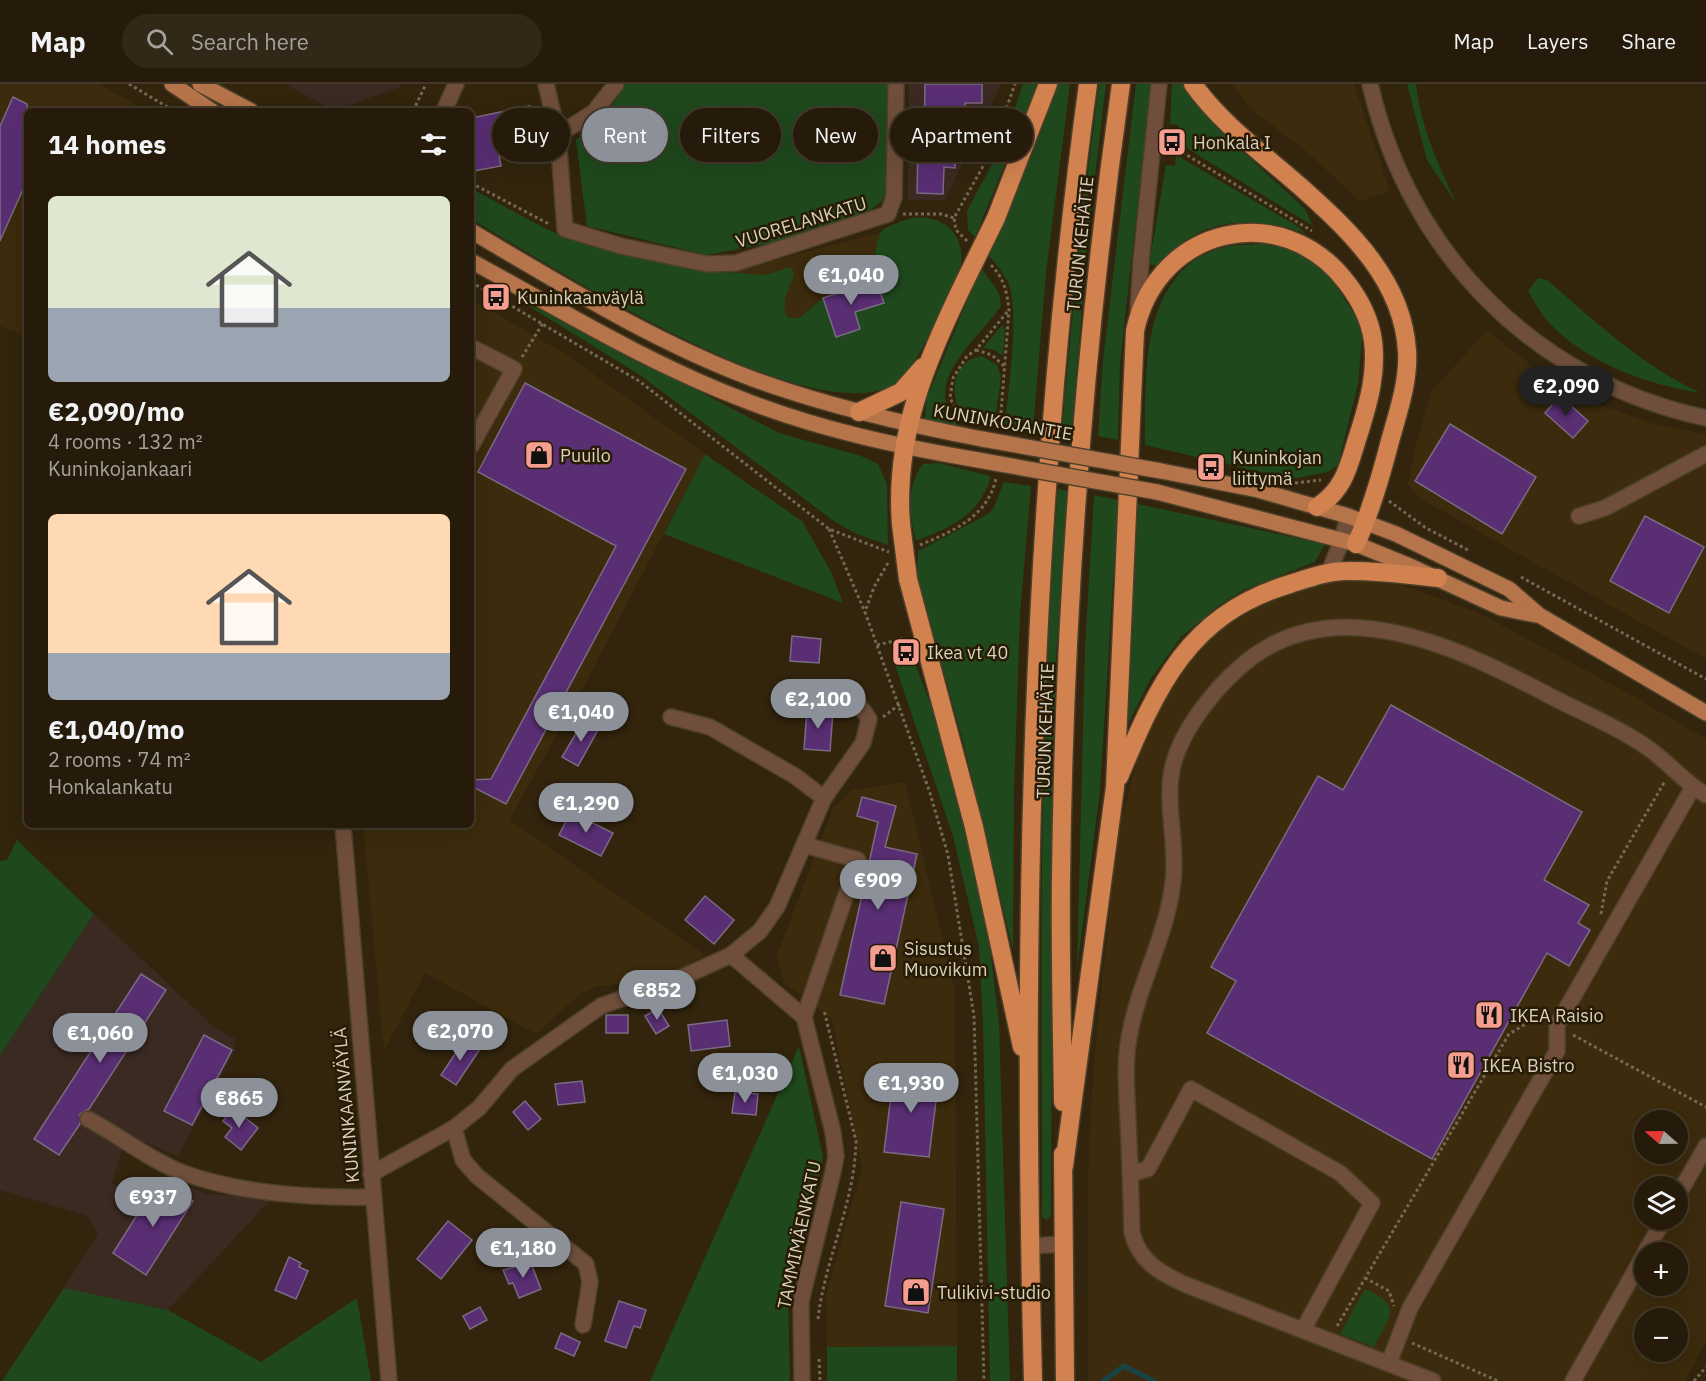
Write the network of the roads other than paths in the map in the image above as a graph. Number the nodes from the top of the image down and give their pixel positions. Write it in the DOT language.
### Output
graph roads {
  1 [pos="172,84"];
  2 [pos="200,84"];
  3 [pos="456,84"];
  4 [pos="546,84"];
  5 [pos="616,84"];
  6 [pos="896,84"];
  7 [pos="1048,84"];
  8 [pos="1088,84"];
  9 [pos="1120,84"];
  10 [pos="1159,84"];
  11 [pos="1193,84"];
  12 [pos="1370,84"];
  13 [pos="208,108"];
  14 [pos="245,108"];
  15 [pos="445,108"];
  16 [pos="552,108"];
  17 [pos="570,127"];
  18 [pos="560,162"];
  19 [pos="474,233"];
  20 [pos="474,263"];
  21 [pos="1138,315"];
  22 [pos="474,349"];
  23 [pos="929,359"];
  24 [pos="859,412"];
  25 [pos="1706,418"];
  26 [pos="908,424"];
  27 [pos="474,441"];
  28 [pos="902,447"];
  29 [pos="1706,454"];
  30 [pos="1317,507"];
  31 [pos="1348,516"];
  32 [pos="1579,516"];
  33 [pos="1366,522"];
  34 [pos="1349,542"];
  35 [pos="1329,572"];
  36 [pos="1438,578"];
  37 [pos="1539,615"];
  38 [pos="834,688"];
  39 [pos="1706,713"];
  40 [pos="671,717"];
  41 [pos="1115,787"];
  42 [pos="1699,791"];
  43 [pos="824,798"];
  44 [pos="343,828"];
  45 [pos="805,845"];
  46 [pos="731,955"];
  47 [pos="804,1017"];
  48 [pos="1029,1080"];
  49 [pos="88,1119"];
  50 [pos="454,1128"];
  51 [pos="1706,1146"];
  52 [pos="1064,1166"];
  53 [pos="371,1174"];
  54 [pos="1130,1174"];
  55 [pos="1688,1178"];
  56 [pos="373,1197"];
  57 [pos="1064,1245"];
  58 [pos="1030,1246"];
  59 [pos="1634,1273"];
  60 [pos="583,1325"];
  61 [pos="1303,1330"];
  62 [pos="1389,1363"];
  63 [pos="389,1381"];
  64 [pos="802,1381"];
  65 [pos="1033,1381"];
  66 [pos="1065,1381"];
  67 [pos="1432,1381"];
  68 [pos="1573,1381"];
  1 -- 13 [label="main road"];
  2 -- 14 [label="main road"];
  3 -- 15 [label="street"];
  4 -- 16 [label="street"];
  5 -- 17 [label="street"];
  6 -- 18 [label="street, VUORELANKATU"];
  7 -- 23 [label="highway, bridge"];
  8 -- 48 [label="highway, TURUN KEHÄTIE"];
  9 -- 52 [label="highway, TURUN KEHÄTIE"];
  10 -- 21 [label="street"];
  11 -- 33 [label="highway"];
  12 -- 25 [label="street"];
  19 -- 24 [label="main road, KUNINKOJANTIE"];
  20 -- 28 [label="main road, KUNINKOJANTIE"];
  21 -- 30 [label="highway"];
  21 -- 41 [label="highway"];
  22 -- 27 [label="street"];
  23 -- 24 [label="highway"];
  23 -- 26 [label="highway"];
  24 -- 26 [label="main road, KUNINKOJANTIE"];
  26 -- 28 [label="highway"];
  26 -- 30 [label="main road, KUNINKOJANTIE, bridge"];
  28 -- 34 [label="main road, KUNINKOJANTIE, bridge"];
  28 -- 48 [label="highway, bridge"];
  29 -- 32 [label="street"];
  30 -- 31 [label="main road, KUNINKOJANTIE"];
  31 -- 33 [label="main road, KUNINKOJANTIE"];
  31 -- 34 [label="street"];
  33 -- 34 [label="highway"];
  33 -- 37 [label="main road, KUNINKOJANTIE"];
  34 -- 35 [label="street"];
  34 -- 36 [label="main road, KUNINKOJANTIE"];
  35 -- 36 [label="highway"];
  35 -- 41 [label="highway"];
  36 -- 37 [label="main road, KUNINKOJANTIE"];
  37 -- 39 [label="main road, KUNINKOJANTIE"];
  38 -- 43 [label="street"];
  40 -- 43 [label="street"];
  41 -- 52 [label="highway"];
  42 -- 54 [label="street"];
  42 -- 62 [label="street"];
  43 -- 45 [label="street"];
  44 -- 53 [label="street, KUNINKAANVÄYLÄ"];
  45 -- 46 [label="street"];
  45 -- 47 [label="street"];
  46 -- 47 [label="street"];
  46 -- 50 [label="street"];
  47 -- 64 [label="street, TAMMIMÄENKATU"];
  48 -- 58 [label="highway, TURUN KEHÄTIE"];
  49 -- 56 [label="street"];
  50 -- 53 [label="street"];
  50 -- 60 [label="street"];
  51 -- 55 [label="street"];
  52 -- 57 [label="highway, TURUN KEHÄTIE"];
  53 -- 56 [label="street, KUNINKAANVÄYLÄ"];
  54 -- 61 [label="street"];
  54 -- 61 [label="street"];
  56 -- 63 [label="street, KUNINKAANVÄYLÄ"];
  57 -- 58 [label="street"];
  57 -- 66 [label="highway, TURUN KEHÄTIE"];
  58 -- 65 [label="highway, TURUN KEHÄTIE"];
  59 -- 68 [label="street"];
  61 -- 62 [label="street"];
  62 -- 67 [label="street"];
}
